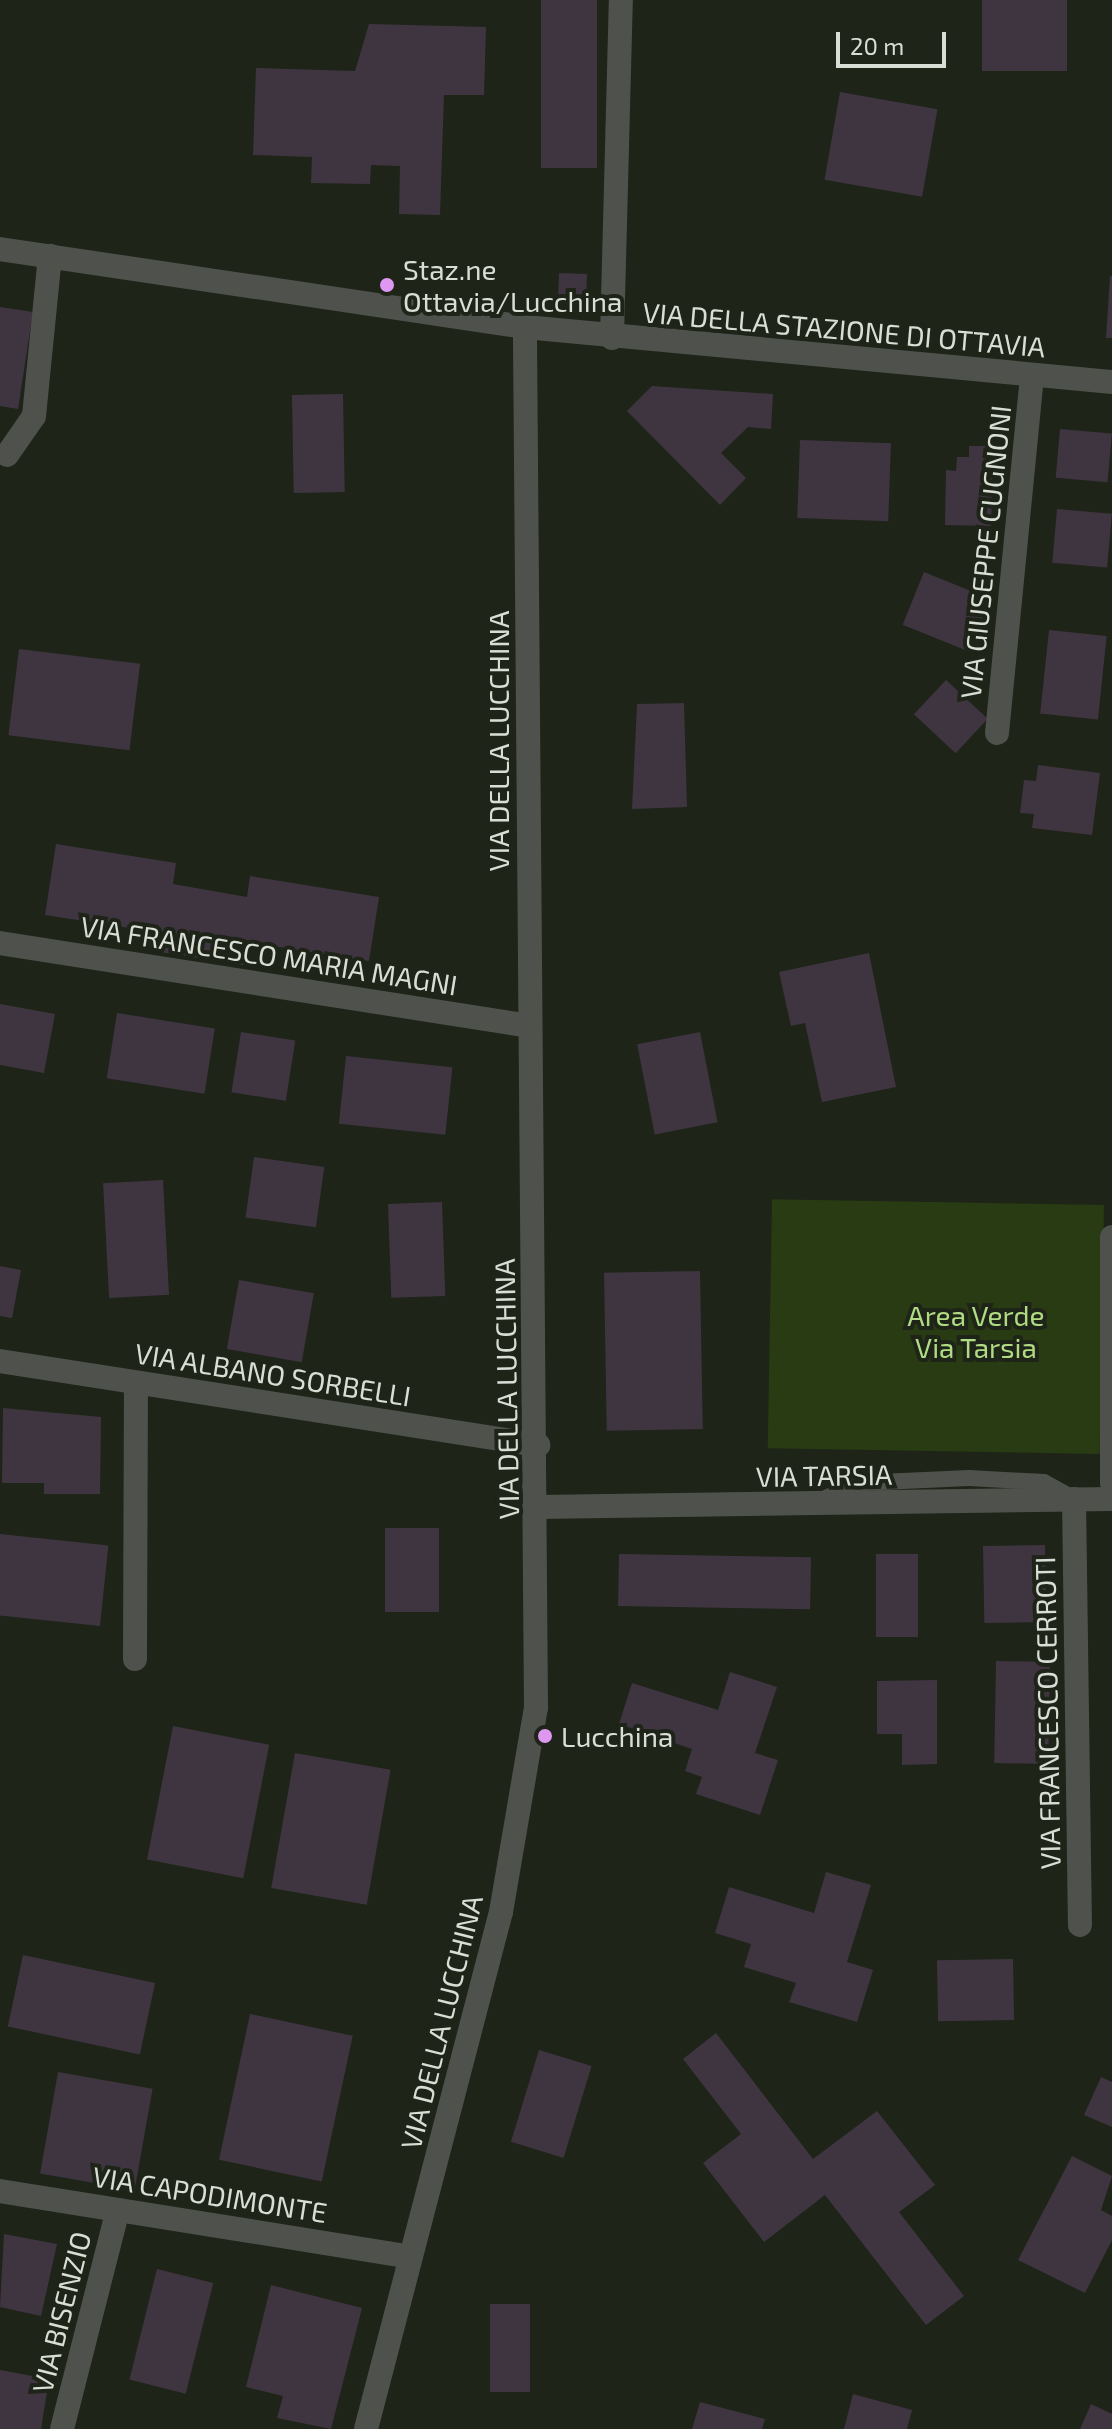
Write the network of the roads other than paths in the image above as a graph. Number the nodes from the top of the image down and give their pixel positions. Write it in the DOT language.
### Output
graph roads {
  1 [pos="621,0"];
  2 [pos="0,249"];
  3 [pos="50,256"];
  4 [pos="525,327"];
  5 [pos="612,338"];
  6 [pos="1032,376"];
  7 [pos="1112,382"];
  8 [pos="7,455"];
  9 [pos="997,733"];
  10 [pos="0,943"];
  11 [pos="530,1026"];
  12 [pos="1112,1237"];
  13 [pos="0,1361"];
  14 [pos="136,1383"];
  15 [pos="538,1445"];
  16 [pos="1112,1483"];
  17 [pos="1074,1499"];
  18 [pos="1112,1499"];
  19 [pos="538,1507"];
  20 [pos="135,1659"];
  21 [pos="1080,1925"];
  22 [pos="0,2191"];
  23 [pos="118,2210"];
  24 [pos="411,2257"];
  25 [pos="62,2429"];
  26 [pos="366,2429"];
  1 -- 5 [label="street"];
  2 -- 3 [label="street, VIA DELLA STAZIONE DI OTTAVIA"];
  3 -- 4 [label="street, VIA DELLA STAZIONE DI OTTAVIA"];
  3 -- 8 [label="street"];
  4 -- 5 [label="street, VIA DELLA STAZIONE DI OTTAVIA"];
  4 -- 11 [label="street, VIA DELLA LUCCHINA"];
  5 -- 6 [label="street, VIA DELLA STAZIONE DI OTTAVIA"];
  6 -- 7 [label="street, VIA DELLA STAZIONE DI OTTAVIA"];
  6 -- 9 [label="street, VIA GIUSEPPE CUGNONI"];
  10 -- 11 [label="street, VIA FRANCESCO MARIA MAGNI"];
  11 -- 15 [label="street, VIA DELLA LUCCHINA"];
  12 -- 16 [label="street"];
  13 -- 14 [label="street, VIA ALBANO SORBELLI"];
  14 -- 15 [label="street, VIA ALBANO SORBELLI"];
  14 -- 20 [label="street"];
  15 -- 19 [label="street, VIA DELLA LUCCHINA"];
  17 -- 18 [label="street, VIA TARSIA"];
  17 -- 19 [label="street, VIA TARSIA"];
  17 -- 21 [label="street, VIA FRANCESCO CERROTI"];
  19 -- 24 [label="street, VIA DELLA LUCCHINA"];
  22 -- 23 [label="street, VIA CAPODIMONTE"];
  23 -- 24 [label="street, VIA CAPODIMONTE"];
  23 -- 25 [label="street, VIA BISENZIO"];
  24 -- 26 [label="street, VIA DELLA LUCCHINA"];
}
